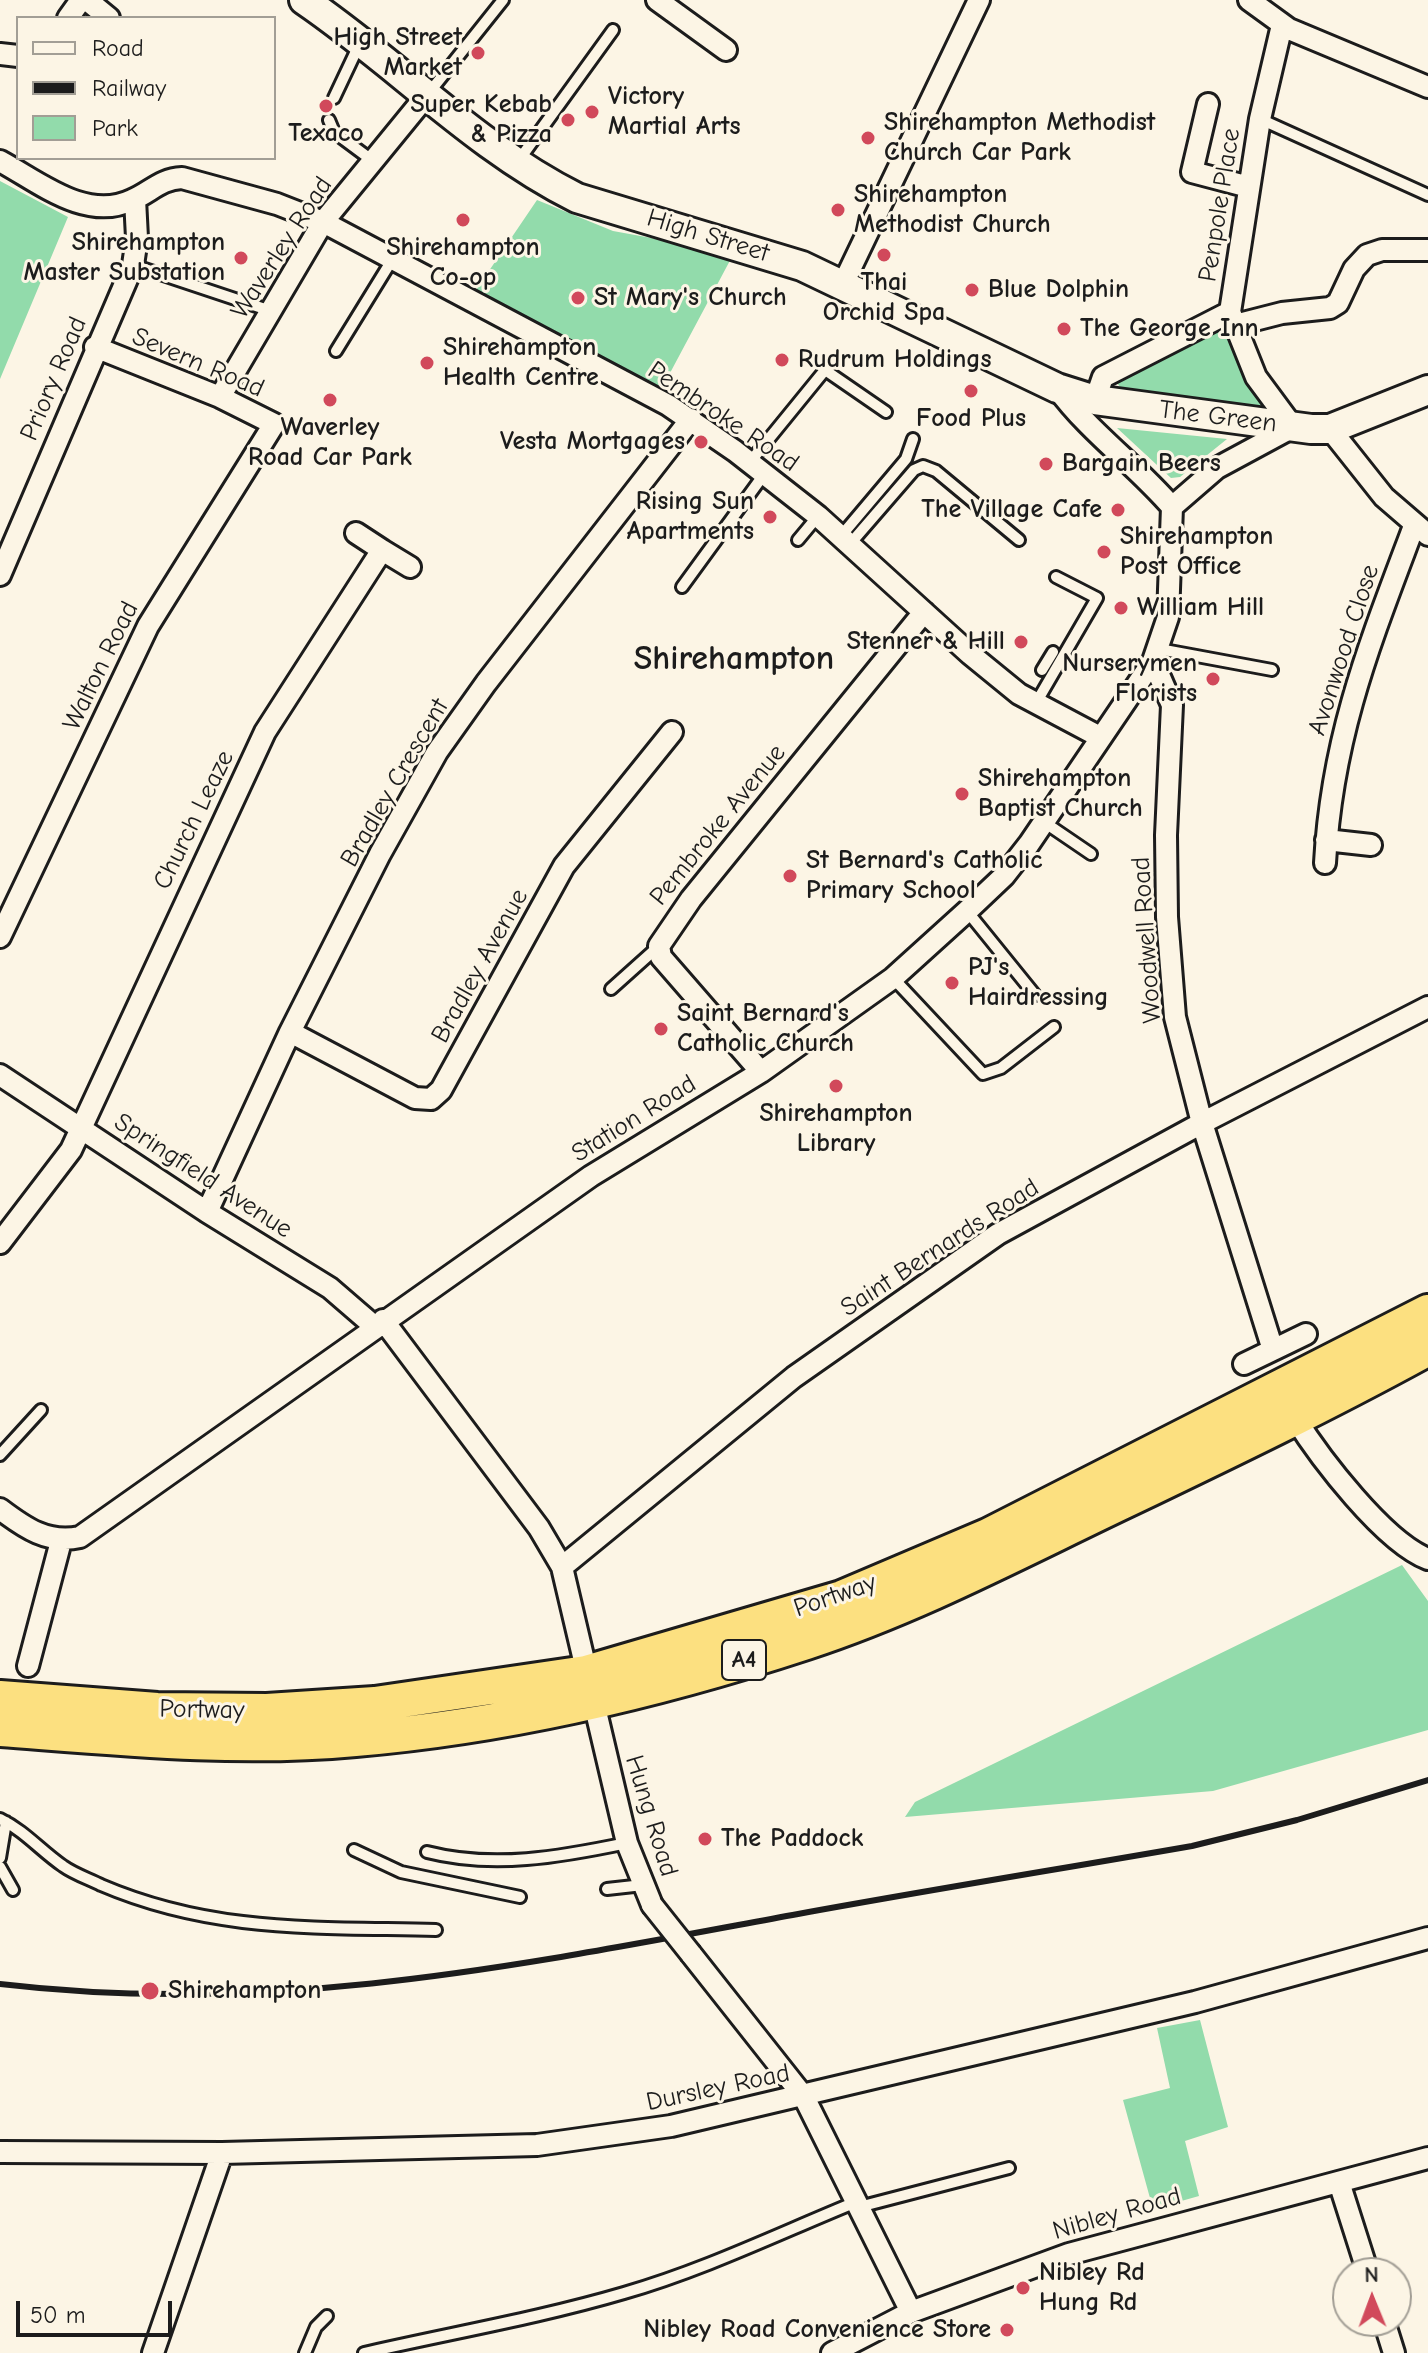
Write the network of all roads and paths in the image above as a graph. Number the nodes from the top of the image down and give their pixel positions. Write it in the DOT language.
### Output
graph roads {
  1 [pos="84,0"];
  2 [pos="304,0"];
  3 [pos="503,0"];
  4 [pos="657,0"];
  5 [pos="979,0"];
  6 [pos="1249,0"];
  7 [pos="70,16"];
  8 [pos="106,16"];
  9 [pos="1282,25"];
  10 [pos="613,30"];
  11 [pos="360,43"];
  12 [pos="726,50"];
  13 [pos="1428,87"];
  14 [pos="426,96"];
  15 [pos="334,98"];
  16 [pos="1208,104"];
  17 [pos="1260,119"];
  18 [pos="329,120"];
  19 [pos="0,161"];
  20 [pos="373,161"];
  21 [pos="515,165"];
  22 [pos="1249,187"];
  23 [pos="1428,195"];
  24 [pos="135,199"];
  25 [pos="323,222"];
  26 [pos="1428,250"];
  27 [pos="392,260"];
  28 [pos="133,265"];
  29 [pos="843,284"];
  30 [pos="272,311"];
  31 [pos="1233,318"];
  32 [pos="95,347"];
  33 [pos="336,351"];
  34 [pos="1057,388"];
  35 [pos="1428,390"];
  36 [pos="220,397"];
  37 [pos="1095,400"];
  38 [pos="886,412"];
  39 [pos="691,419"];
  40 [pos="1293,427"];
  41 [pos="1330,429"];
  42 [pos="271,430"];
  43 [pos="913,439"];
  44 [pos="758,468"];
  45 [pos="1172,507"];
  46 [pos="818,516"];
  47 [pos="1423,529"];
  48 [pos="356,533"];
  49 [pos="798,540"];
  50 [pos="845,540"];
  51 [pos="1019,540"];
  52 [pos="382,550"];
  53 [pos="410,567"];
  54 [pos="0,575"];
  55 [pos="1056,577"];
  56 [pos="682,587"];
  57 [pos="924,612"];
  58 [pos="1053,652"];
  59 [pos="1156,655"];
  60 [pos="1042,670"];
  61 [pos="1272,670"];
  62 [pos="1031,695"];
  63 [pos="672,732"];
  64 [pos="1100,737"];
  65 [pos="1044,822"];
  66 [pos="1326,840"];
  67 [pos="1371,845"];
  68 [pos="1091,854"];
  69 [pos="1325,863"];
  70 [pos="967,911"];
  71 [pos="0,937"];
  72 [pos="659,946"];
  73 [pos="893,978"];
  74 [pos="611,989"];
  75 [pos="1035,995"];
  76 [pos="1428,1007"];
  77 [pos="1054,1027"];
  78 [pos="290,1032"];
  79 [pos="761,1072"];
  80 [pos="0,1075"];
  81 [pos="1202,1123"];
  82 [pos="82,1128"];
  83 [pos="207,1212"];
  84 [pos="0,1243"];
  85 [pos="1428,1312"];
  86 [pos="379,1323"];
  87 [pos="1306,1334"];
  88 [pos="1428,1348"];
  89 [pos="1273,1350"];
  90 [pos="1244,1364"];
  91 [pos="41,1410"];
  92 [pos="1295,1418"];
  93 [pos="0,1455"];
  94 [pos="0,1509"];
  95 [pos="61,1541"];
  96 [pos="1428,1559"];
  97 [pos="562,1567"];
  98 [pos="28,1666"];
  99 [pos="589,1687"];
  100 [pos="0,1698"];
  101 [pos="0,1729"];
  102 [pos="3,1820"];
  103 [pos="627,1843"];
  104 [pos="354,1850"];
  105 [pos="427,1852"];
  106 [pos="0,1858"];
  107 [pos="0,1867"];
  108 [pos="643,1885"];
  109 [pos="607,1889"];
  110 [pos="13,1890"];
  111 [pos="520,1897"];
  112 [pos="436,1930"];
  113 [pos="1428,1938"];
  114 [pos="804,2097"];
  115 [pos="0,2152"];
  116 [pos="222,2153"];
  117 [pos="1428,2158"];
  118 [pos="1009,2168"];
  119 [pos="1339,2182"];
  120 [pos="858,2204"];
  121 [pos="1363,2257"];
  122 [pos="911,2312"];
  123 [pos="327,2316"];
  124 [pos="153,2353"];
  125 [pos="305,2353"];
  126 [pos="364,2353"];
  127 [pos="832,2353"];
  1 -- 7 [label="street"];
  1 -- 8 [label="street"];
  2 -- 11 [label="main road, High Street"];
  3 -- 14 [label="lane"];
  4 -- 12 [label="street"];
  5 -- 29 [label="street"];
  6 -- 9 [label="street"];
  9 -- 13 [label="street"];
  9 -- 17 [label="street, Penpole Place"];
  10 -- 21 [label="lane"];
  11 -- 14 [label="main road, High Street"];
  11 -- 15 [label="lane"];
  14 -- 20 [label="street, Waverley Road"];
  14 -- 21 [label="main road, High Street"];
  16 -- 22 [label="street"];
  17 -- 22 [label="street, Penpole Place"];
  17 -- 23 [label="lane"];
  18 -- 20 [label="lane"];
  19 -- 24 [label="street"];
  20 -- 25 [label="street, Waverley Road"];
  21 -- 29 [label="main road, High Street"];
  22 -- 31 [label="street, Penpole Place"];
  24 -- 25 [label="street, Pembroke Road"];
  24 -- 28 [label="street, Priory Road"];
  25 -- 27 [label="street, Pembroke Road"];
  25 -- 30 [label="street, Waverley Road"];
  26 -- 31 [label="street"];
  27 -- 33 [label="lane"];
  27 -- 39 [label="street, Pembroke Road"];
  28 -- 30 [label="lane"];
  28 -- 32 [label="street, Priory Road"];
  29 -- 34 [label="main road, High Street"];
  30 -- 36 [label="street, Waverley Road"];
  31 -- 37 [label="street"];
  31 -- 40 [label="street"];
  32 -- 36 [label="street, Severn Road"];
  32 -- 54 [label="street, Priory Road"];
  34 -- 37 [label="main road, The Green"];
  34 -- 45 [label="street, High Street"];
  35 -- 41 [label="main road"];
  36 -- 42 [label="street, Severn Road"];
  37 -- 40 [label="main road, The Green"];
  38 -- 44 [label="lane"];
  39 -- 44 [label="street, Pembroke Road"];
  39 -- 78 [label="street, Bradley Crescent"];
  40 -- 41 [label="main road"];
  40 -- 45 [label="street, The Green"];
  41 -- 47 [label="street"];
  42 -- 71 [label="street, Walton Road"];
  43 -- 50 [label="lane"];
  44 -- 46 [label="street, Pembroke Road"];
  44 -- 56 [label="lane"];
  45 -- 59 [label="street, Station Road"];
  46 -- 49 [label="lane"];
  46 -- 50 [label="street, Pembroke Road"];
  47 -- 66 [label="street, Avonwood Close"];
  48 -- 52 [label="street"];
  50 -- 51 [label="lane"];
  50 -- 57 [label="street, Pembroke Road"];
  52 -- 53 [label="street"];
  52 -- 82 [label="street, Church Leaze"];
  55 -- 62 [label="lane"];
  57 -- 62 [label="street, Pembroke Road"];
  57 -- 72 [label="street, Pembroke Avenue"];
  58 -- 60 [label="lane"];
  59 -- 61 [label="lane"];
  59 -- 64 [label="street, Station Road"];
  59 -- 81 [label="street, Woodwell Road"];
  62 -- 64 [label="street, Pembroke Road"];
  63 -- 78 [label="street, Bradley Avenue"];
  64 -- 65 [label="street, Station Road"];
  65 -- 68 [label="lane"];
  65 -- 70 [label="street, Station Road"];
  66 -- 67 [label="street"];
  66 -- 69 [label="street, Avonwood Close"];
  70 -- 73 [label="street, Station Road"];
  70 -- 75 [label="lane"];
  72 -- 74 [label="lane"];
  72 -- 79 [label="street, Pembroke Avenue"];
  73 -- 77 [label="lane"];
  73 -- 79 [label="street, Station Road"];
  76 -- 81 [label="street, Saint Bernards Road"];
  78 -- 83 [label="street, Bradley Crescent"];
  79 -- 86 [label="street, Station Road"];
  80 -- 82 [label="street, Springfield Avenue"];
  81 -- 89 [label="street, Woodwell Road"];
  81 -- 97 [label="street, Saint Bernards Road"];
  82 -- 83 [label="street, Springfield Avenue"];
  82 -- 84 [label="street, Church Leaze"];
  83 -- 86 [label="street, Springfield Avenue"];
  85 -- 99 [label="highway, Portway / A4"];
  86 -- 95 [label="street, Station Road"];
  86 -- 97 [label="street, Hung Road"];
  87 -- 89 [label="street"];
  88 -- 92 [label="highway, Portway / A4"];
  89 -- 90 [label="street"];
  91 -- 93 [label="lane"];
  92 -- 96 [label="street"];
  92 -- 99 [label="highway, Portway / A4"];
  94 -- 95 [label="street"];
  95 -- 98 [label="street"];
  97 -- 99 [label="street, Hung Road"];
  99 -- 100 [label="highway, Portway / A4"];
  99 -- 101 [label="highway, Portway / A4"];
  99 -- 103 [label="street, Hung Road"];
  102 -- 106 [label="lane"];
  102 -- 112 [label="lane"];
  103 -- 105 [label="lane"];
  103 -- 108 [label="street, Hung Road"];
  104 -- 111 [label="lane"];
  107 -- 110 [label="lane"];
  108 -- 109 [label="lane"];
  108 -- 114 [label="street, Hung Road, bridge"];
  113 -- 114 [label="street, Dursley Road"];
  114 -- 116 [label="street, Dursley Road"];
  114 -- 120 [label="street, Hung Road"];
  115 -- 116 [label="street, Dursley Road"];
  116 -- 124 [label="street"];
  117 -- 119 [label="street, Nibley Road"];
  118 -- 120 [label="lane"];
  119 -- 121 [label="street"];
  119 -- 122 [label="street, Nibley Road"];
  120 -- 122 [label="street, Hung Road"];
  120 -- 126 [label="lane"];
  122 -- 127 [label="street, Nibley Road"];
  123 -- 125 [label="lane"];
}
